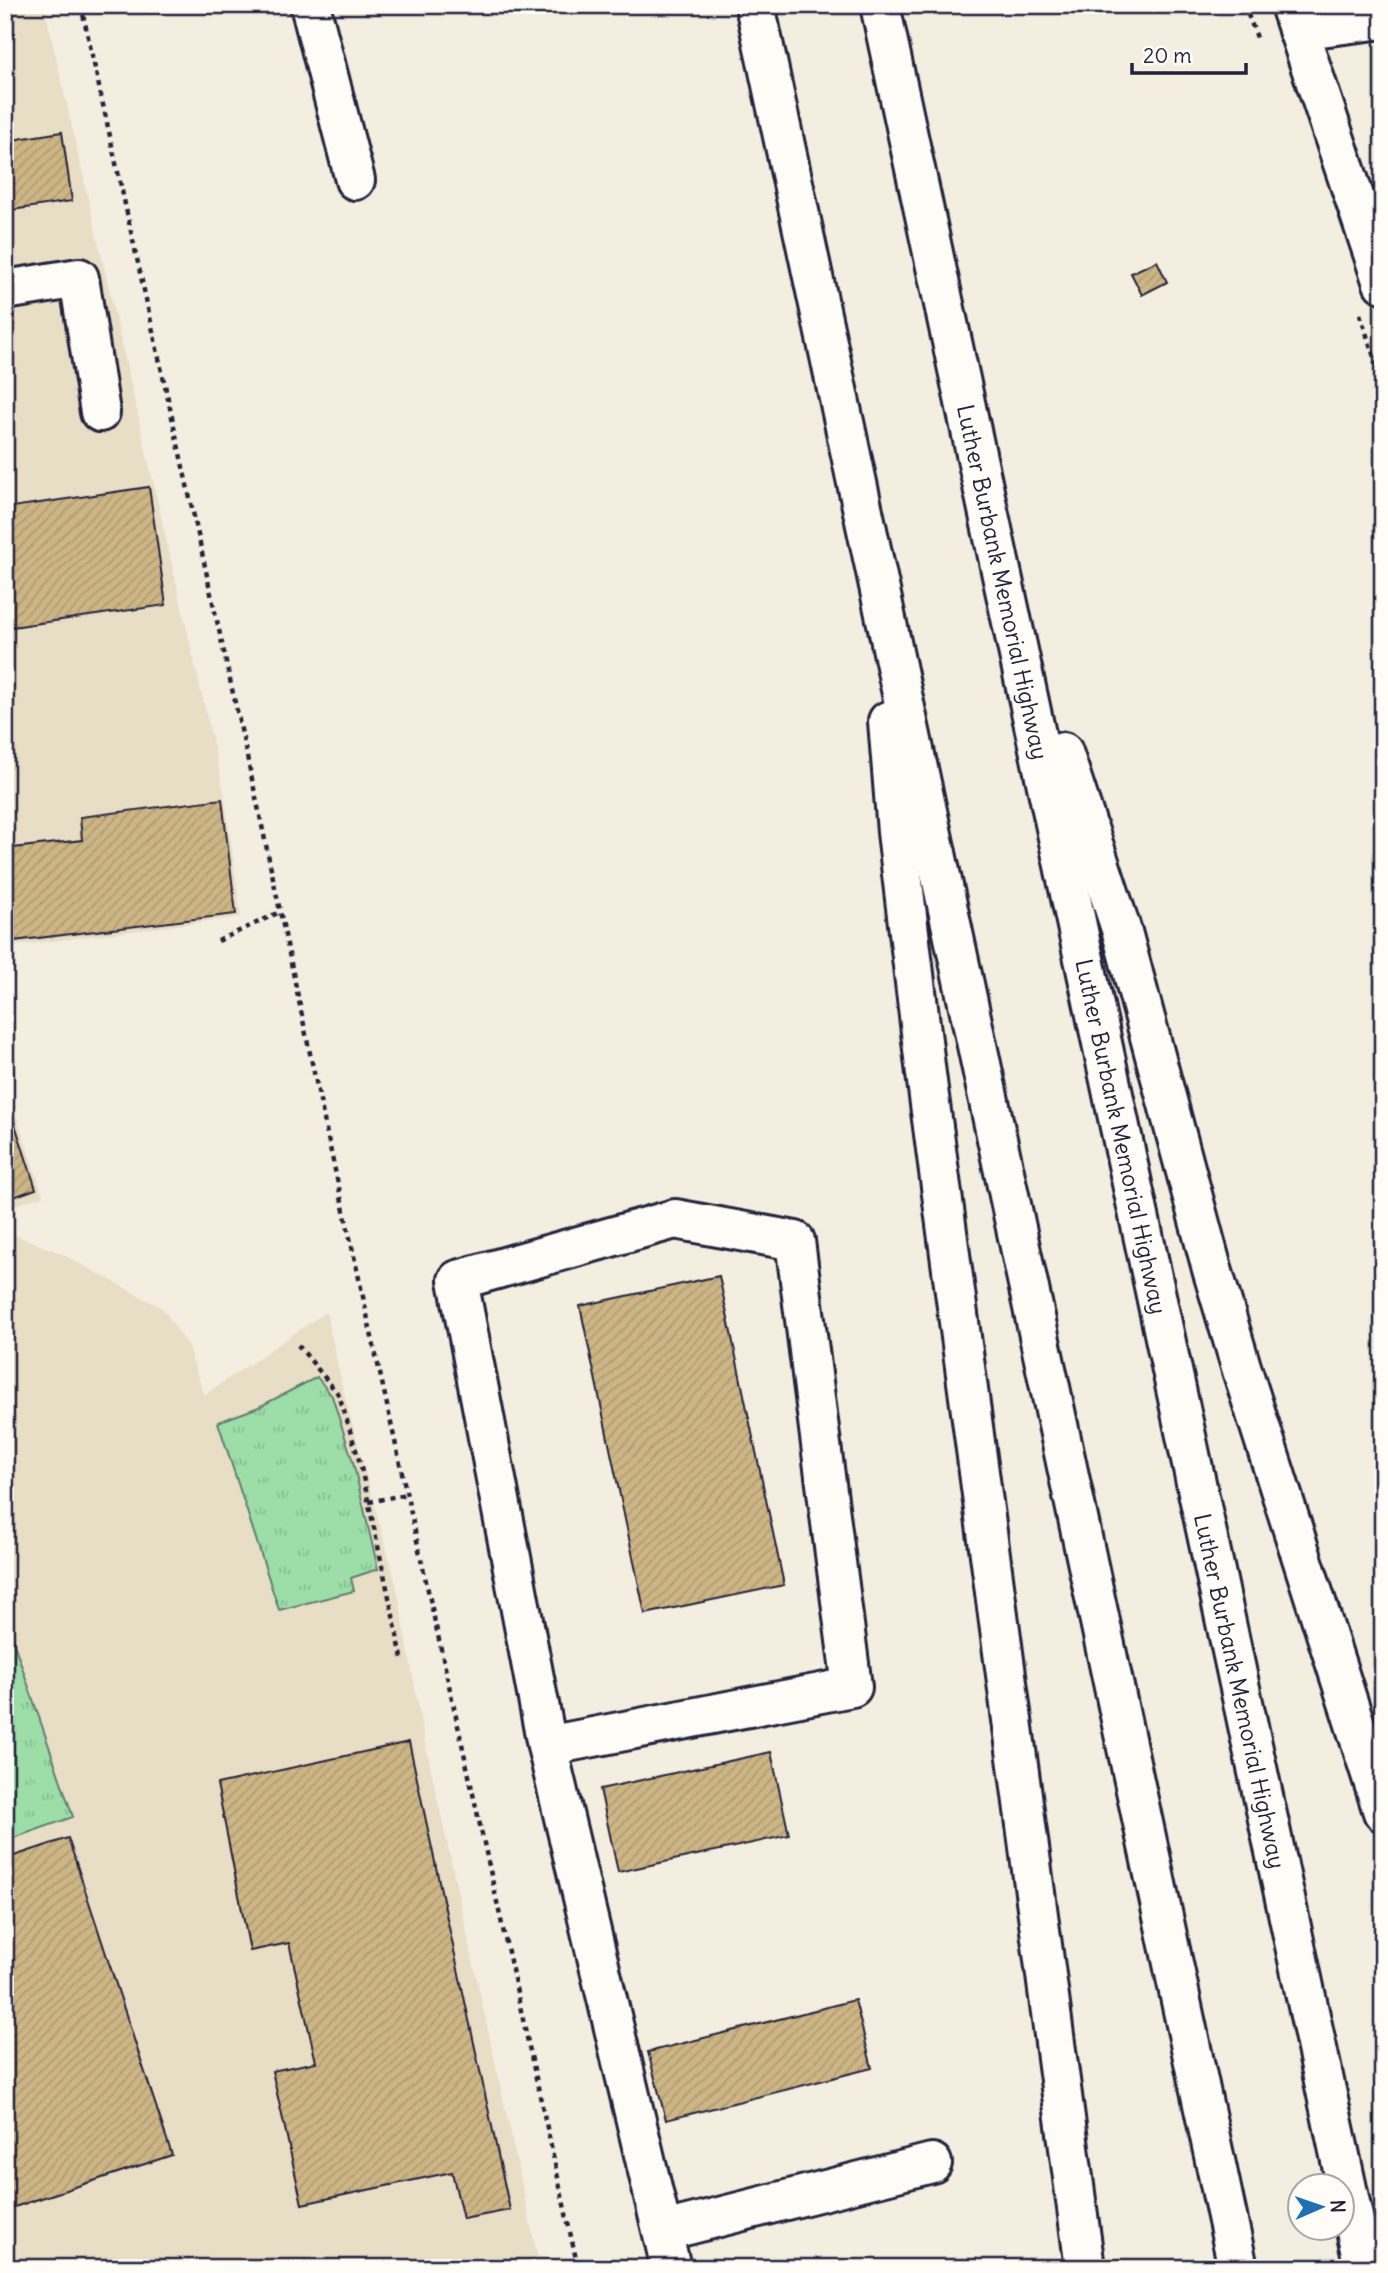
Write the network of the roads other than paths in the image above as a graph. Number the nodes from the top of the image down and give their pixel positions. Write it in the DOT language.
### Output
graph roads {
  1 [pos="310,5"];
  2 [pos="755,5"];
  3 [pos="880,5"];
  4 [pos="1294,18"];
  5 [pos="1383,19"];
  6 [pos="355,180"];
  7 [pos="1383,283"];
  8 [pos="5,290"];
  9 [pos="100,412"];
  10 [pos="1000,559"];
  11 [pos="876,569"];
  12 [pos="547,1746"];
  13 [pos="1383,1812"];
  14 [pos="932,2163"];
  15 [pos="664,2231"];
  16 [pos="671,2268"];
  17 [pos="1085,2268"];
  18 [pos="1238,2268"];
  19 [pos="1364,2268"];
  1 -- 6 [label="main road"];
  2 -- 11 [label="main road"];
  3 -- 10 [label="main road, Luther Burbank Memorial Highway"];
  4 -- 5 [label="main road"];
  4 -- 7 [label="main road"];
  8 -- 9 [label="main road"];
  10 -- 13 [label="main road"];
  10 -- 19 [label="main road, Luther Burbank Memorial Highway"];
  11 -- 17 [label="main road"];
  11 -- 18 [label="main road"];
  12 -- 12 [label="main road"];
  12 -- 15 [label="main road"];
  14 -- 15 [label="main road"];
  15 -- 16 [label="main road"];
}
